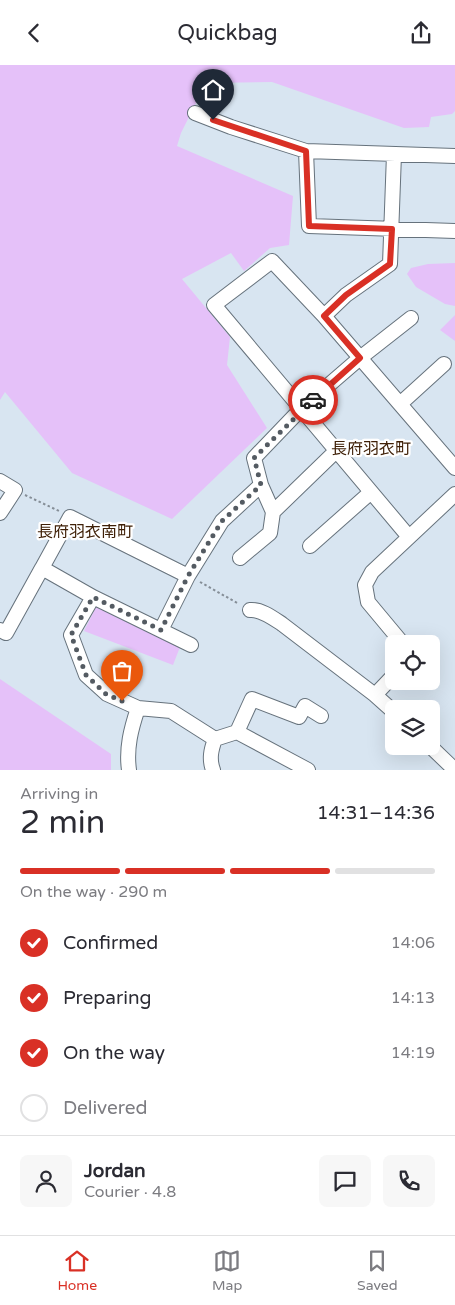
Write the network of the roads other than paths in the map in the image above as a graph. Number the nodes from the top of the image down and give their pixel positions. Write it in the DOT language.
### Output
graph roads {
  1 [pos="196,113"];
  2 [pos="306,151"];
  3 [pos="394,154"];
  4 [pos="455,156"];
  5 [pos="392,229"];
  6 [pos="455,231"];
  7 [pos="324,316"];
  8 [pos="411,318"];
  9 [pos="360,358"];
  10 [pos="444,364"];
  11 [pos="400,404"];
  12 [pos="301,409"];
  13 [pos="336,451"];
  14 [pos="455,468"];
  15 [pos="0,481"];
  16 [pos="261,485"];
  17 [pos="371,492"];
  18 [pos="455,494"];
  19 [pos="274,512"];
  20 [pos="0,513"];
  21 [pos="409,537"];
  22 [pos="310,546"];
  23 [pos="240,558"];
  24 [pos="42,568"];
  25 [pos="188,576"];
  26 [pos="93,597"];
  27 [pos="250,609"];
  28 [pos="0,630"];
  29 [pos="161,630"];
  30 [pos="396,635"];
  31 [pos="192,645"];
  32 [pos="385,684"];
  33 [pos="375,695"];
  34 [pos="385,704"];
  35 [pos="138,708"];
  36 [pos="321,716"];
  37 [pos="237,732"];
  38 [pos="215,739"];
  39 [pos="438,755"];
  40 [pos="449,768"];
  41 [pos="129,770"];
  42 [pos="213,770"];
  43 [pos="308,770"];
  1 -- 2 [label="street"];
  2 -- 3 [label="street"];
  2 -- 5 [label="street"];
  3 -- 4 [label="street"];
  3 -- 5 [label="street"];
  5 -- 6 [label="street"];
  5 -- 7 [label="street"];
  7 -- 9 [label="street"];
  7 -- 12 [label="street"];
  8 -- 9 [label="street"];
  9 -- 11 [label="street"];
  9 -- 12 [label="street"];
  10 -- 11 [label="street"];
  11 -- 14 [label="street"];
  12 -- 13 [label="street"];
  12 -- 16 [label="street"];
  13 -- 17 [label="street"];
  13 -- 19 [label="street"];
  15 -- 20 [label="street"];
  16 -- 19 [label="street"];
  16 -- 25 [label="street"];
  17 -- 21 [label="street"];
  17 -- 22 [label="street"];
  18 -- 21 [label="street"];
  19 -- 23 [label="street"];
  21 -- 30 [label="street"];
  24 -- 25 [label="street"];
  24 -- 26 [label="street"];
  24 -- 28 [label="street"];
  25 -- 29 [label="street"];
  26 -- 29 [label="street"];
  26 -- 35 [label="street"];
  27 -- 33 [label="street"];
  29 -- 31 [label="street"];
  32 -- 33 [label="street"];
  33 -- 34 [label="street"];
  35 -- 38 [label="street"];
  35 -- 41 [label="street"];
  36 -- 37 [label="street"];
  37 -- 38 [label="street"];
  37 -- 43 [label="street"];
  38 -- 42 [label="street"];
  39 -- 40 [label="street"];
}
